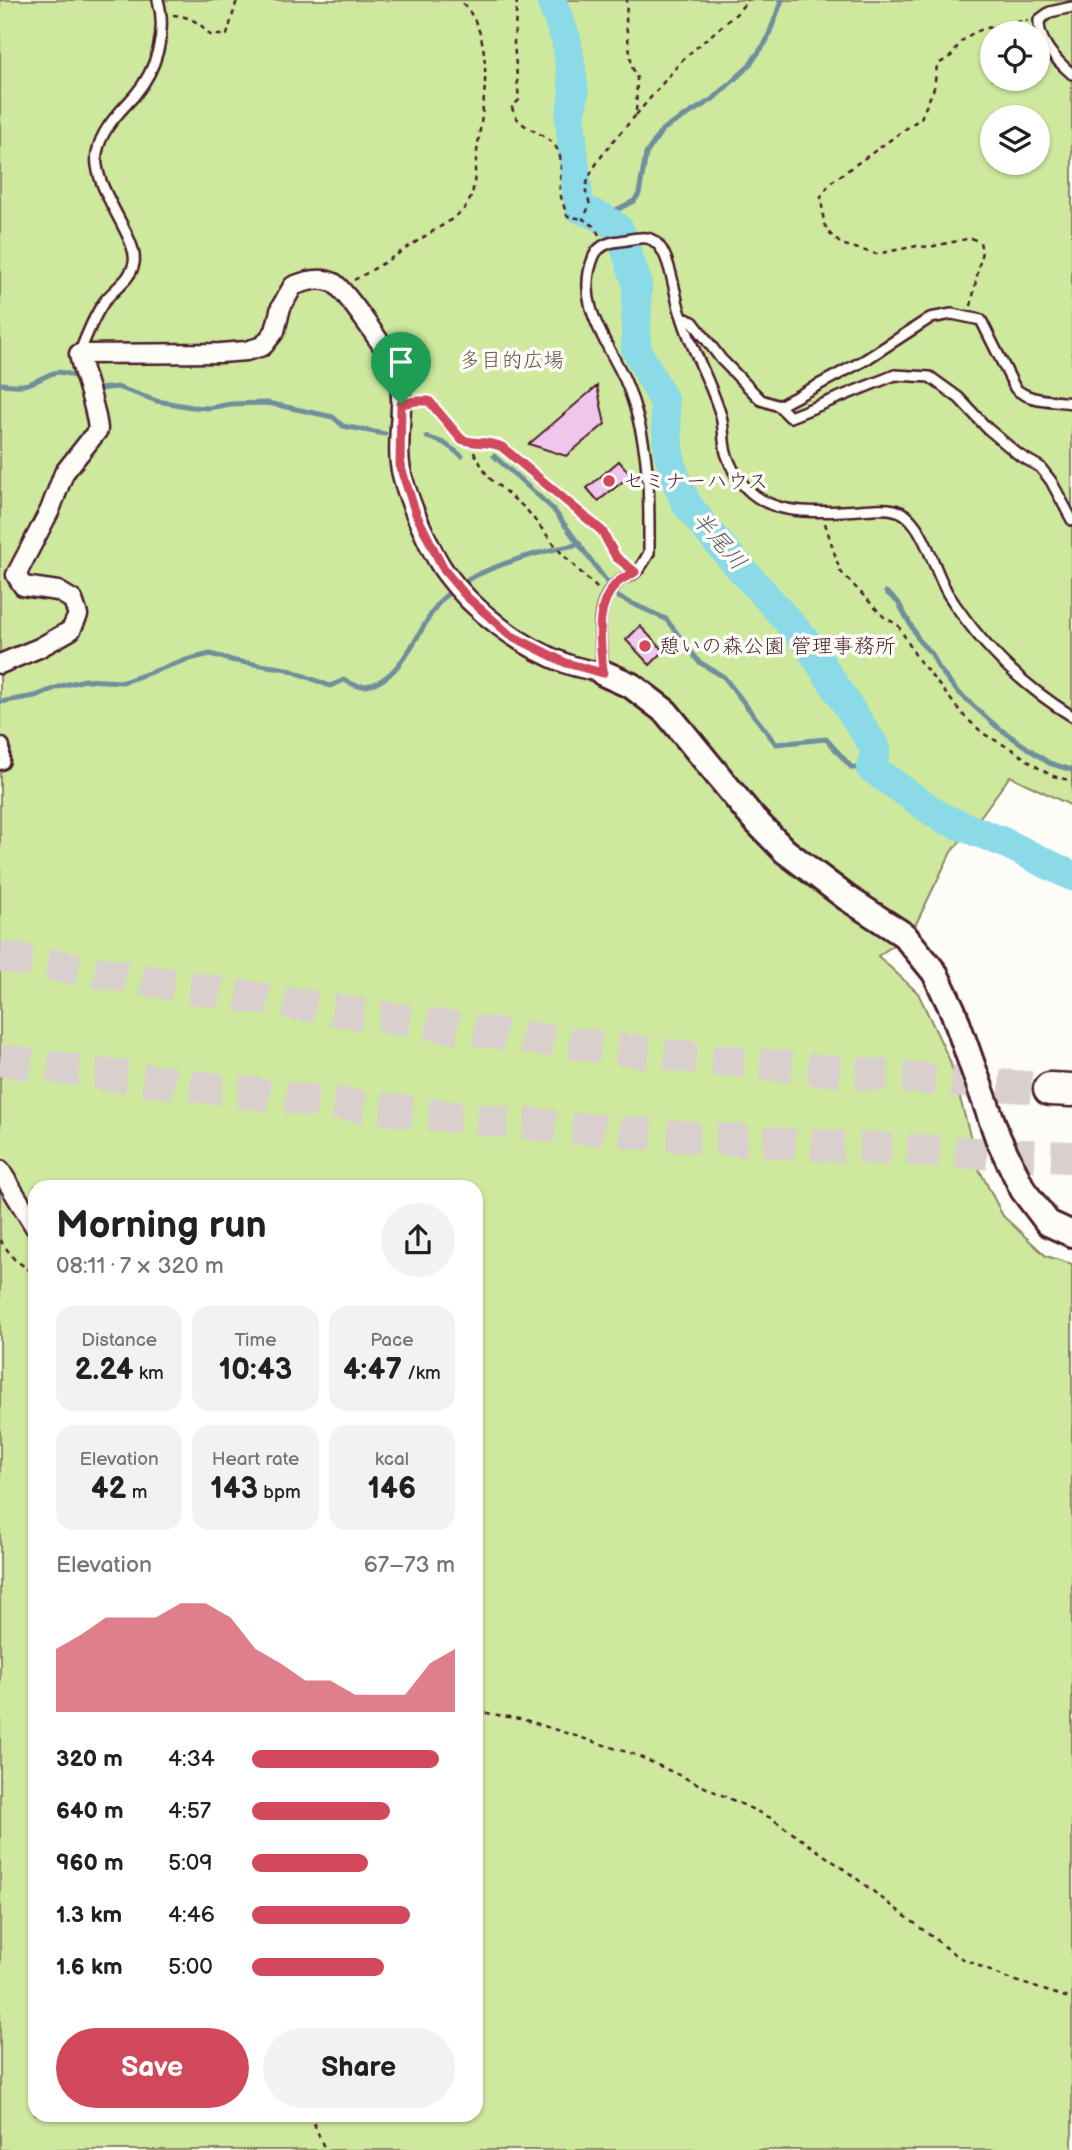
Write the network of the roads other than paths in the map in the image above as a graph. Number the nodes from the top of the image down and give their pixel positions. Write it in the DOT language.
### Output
graph roads {
  1 [pos="158,0"];
  2 [pos="1072,7"];
  3 [pos="1072,74"];
  4 [pos="682,317"];
  5 [pos="79,354"];
  6 [pos="1072,403"];
  7 [pos="779,406"];
  8 [pos="1072,520"];
  9 [pos="0,664"];
  10 [pos="603,673"];
  11 [pos="1072,716"];
  12 [pos="0,747"];
  13 [pos="0,760"];
  14 [pos="0,1170"];
  15 [pos="28,1216"];
  16 [pos="1072,1234"];
  1 -- 5 [label="lane"];
  2 -- 3 [label="lane"];
  4 -- 7 [label="lane"];
  4 -- 10 [label="lane"];
  4 -- 11 [label="lane"];
  5 -- 9 [label="street"];
  5 -- 10 [label="street"];
  6 -- 7 [label="lane"];
  7 -- 8 [label="lane"];
  10 -- 16 [label="street"];
  12 -- 13 [label="street"];
  14 -- 15 [label="street"];
}
